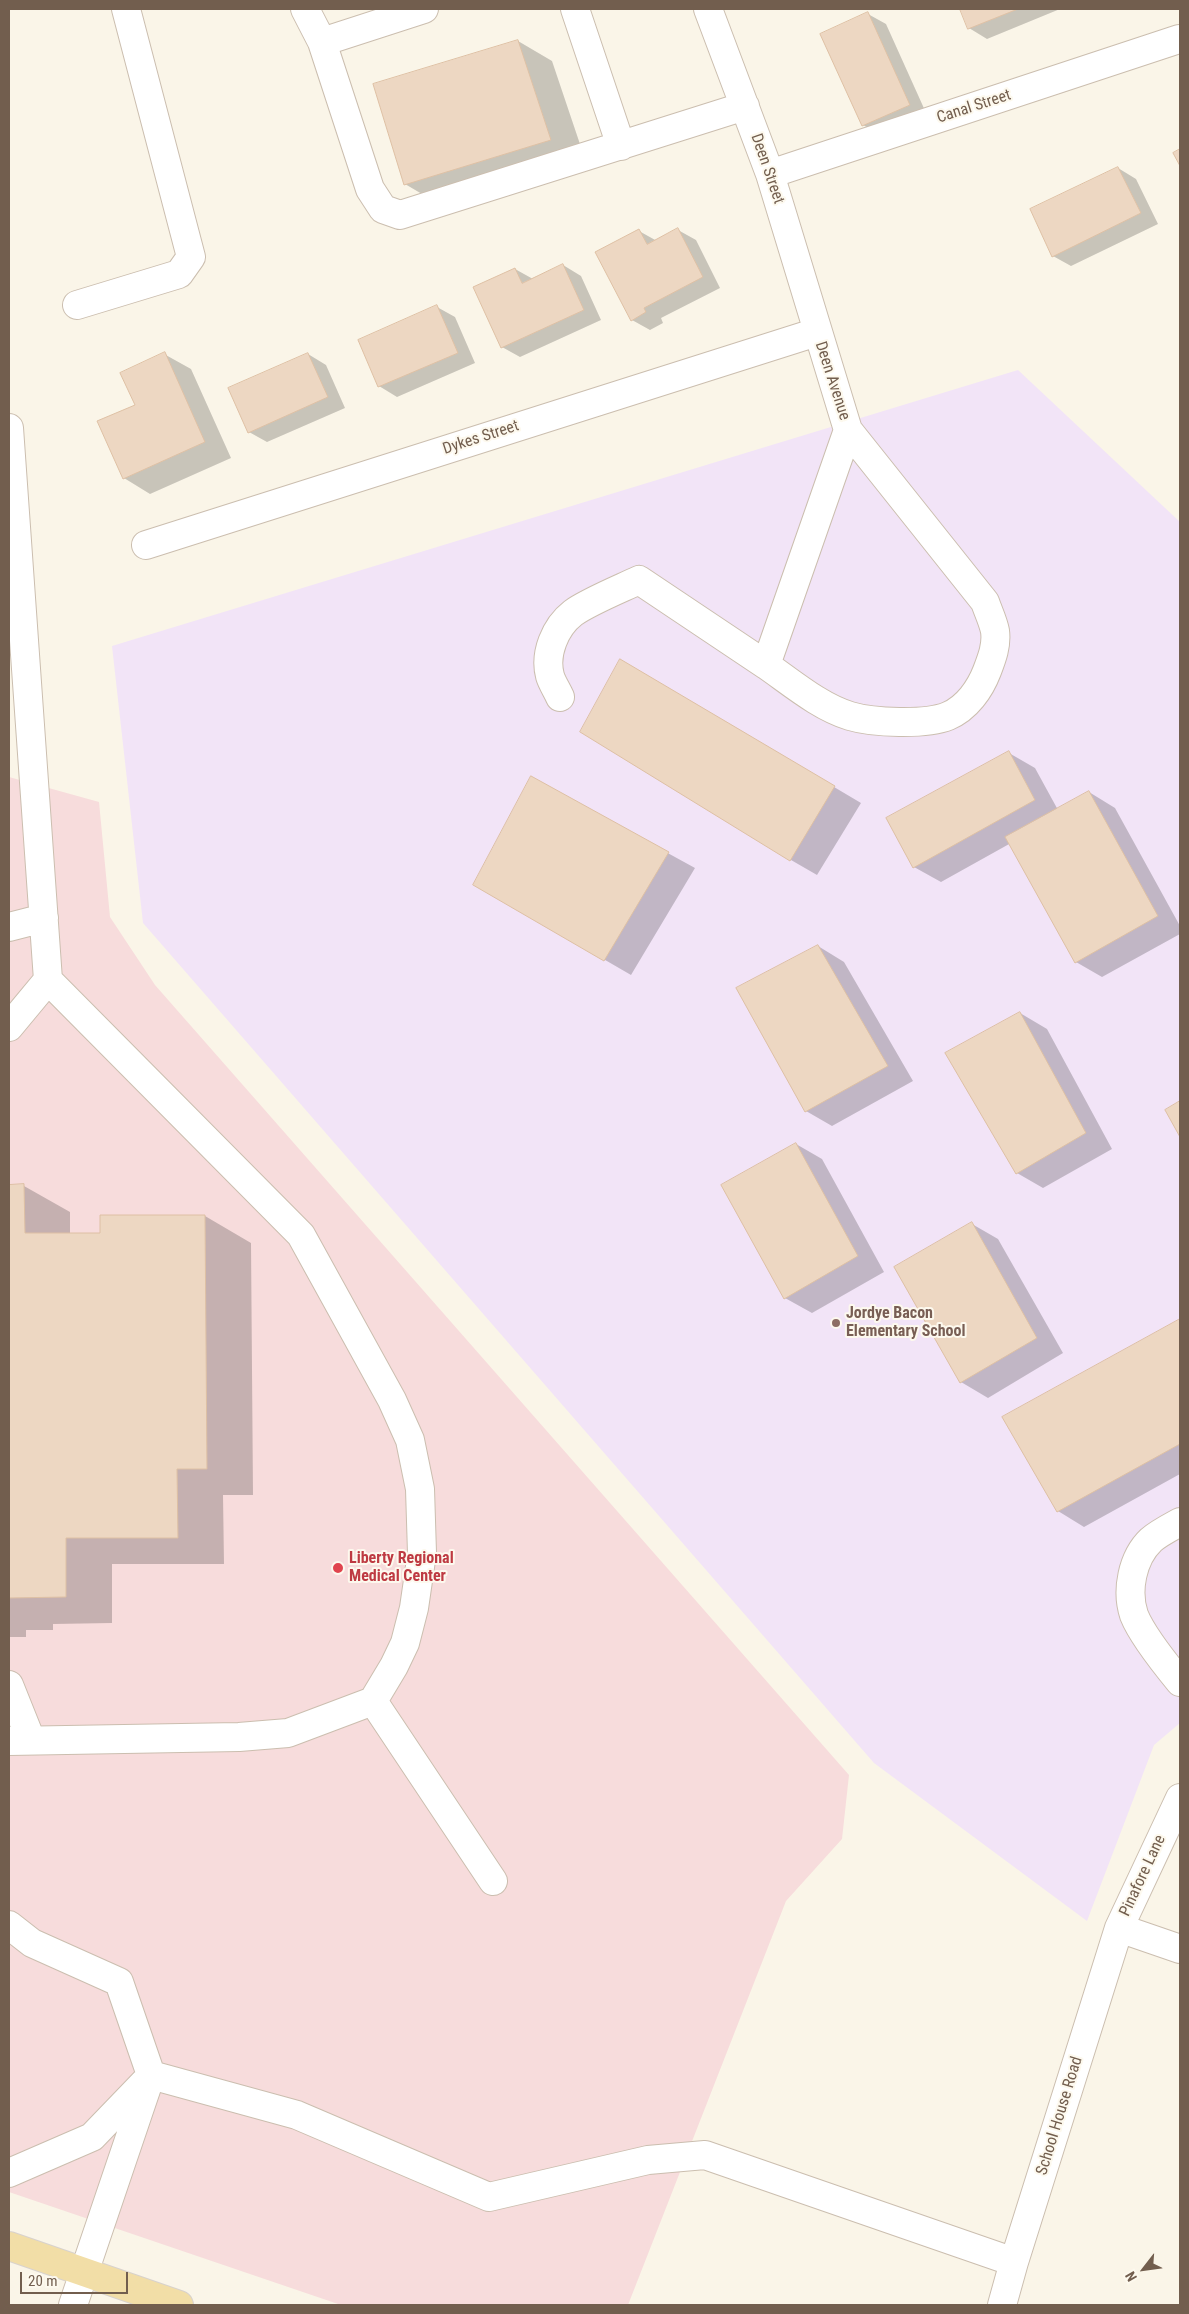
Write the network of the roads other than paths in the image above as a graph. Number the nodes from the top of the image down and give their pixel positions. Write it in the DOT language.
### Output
graph roads {
  1 [pos="126,9"];
  2 [pos="305,9"];
  3 [pos="424,9"];
  4 [pos="575,9"];
  5 [pos="708,9"];
  6 [pos="1178,39"];
  7 [pos="322,42"];
  8 [pos="745,106"];
  9 [pos="621,146"];
  10 [pos="770,174"];
  11 [pos="77,305"];
  12 [pos="817,332"];
  13 [pos="9,428"];
  14 [pos="848,430"];
  15 [pos="146,544"];
  16 [pos="766,664"];
  17 [pos="17,673"];
  18 [pos="560,697"];
  19 [pos="44,918"];
  20 [pos="9,927"];
  21 [pos="48,980"];
  22 [pos="9,1027"];
  23 [pos="1180,1522"];
  24 [pos="1180,1682"];
  25 [pos="9,1684"];
  26 [pos="373,1701"];
  27 [pos="20,1740"];
  28 [pos="1180,1798"];
  29 [pos="493,1881"];
  30 [pos="9,1925"];
  31 [pos="1119,1928"];
  32 [pos="1180,1949"];
  33 [pos="152,2075"];
  34 [pos="9,2174"];
  35 [pos="9,2246"];
  36 [pos="1014,2262"];
  37 [pos="85,2272"];
  38 [pos="73,2305"];
  39 [pos="180,2305"];
  40 [pos="1002,2305"];
  1 -- 11 [label="street"];
  2 -- 7 [label="street"];
  3 -- 7 [label="street"];
  4 -- 9 [label="street"];
  5 -- 8 [label="street, Deen Street"];
  6 -- 10 [label="street, Canal Street"];
  7 -- 9 [label="street"];
  8 -- 9 [label="street"];
  8 -- 10 [label="street, Deen Street"];
  10 -- 12 [label="street, Deen Street"];
  12 -- 14 [label="street, Deen Avenue"];
  12 -- 15 [label="street, Dykes Street"];
  13 -- 17 [label="street"];
  14 -- 16 [label="street"];
  14 -- 16 [label="street"];
  16 -- 18 [label="street"];
  17 -- 19 [label="street"];
  19 -- 20 [label="street"];
  19 -- 21 [label="street"];
  21 -- 22 [label="street"];
  21 -- 26 [label="street"];
  23 -- 24 [label="street"];
  25 -- 27 [label="street"];
  26 -- 27 [label="street"];
  26 -- 29 [label="street"];
  28 -- 31 [label="street, Pinafore Lane"];
  30 -- 33 [label="street"];
  31 -- 32 [label="street"];
  31 -- 36 [label="street, School House Road"];
  33 -- 34 [label="street"];
  33 -- 36 [label="street"];
  33 -- 37 [label="street"];
  35 -- 37 [label="main road"];
  36 -- 40 [label="street, School House Road"];
  37 -- 38 [label="street"];
  37 -- 39 [label="main road"];
}
